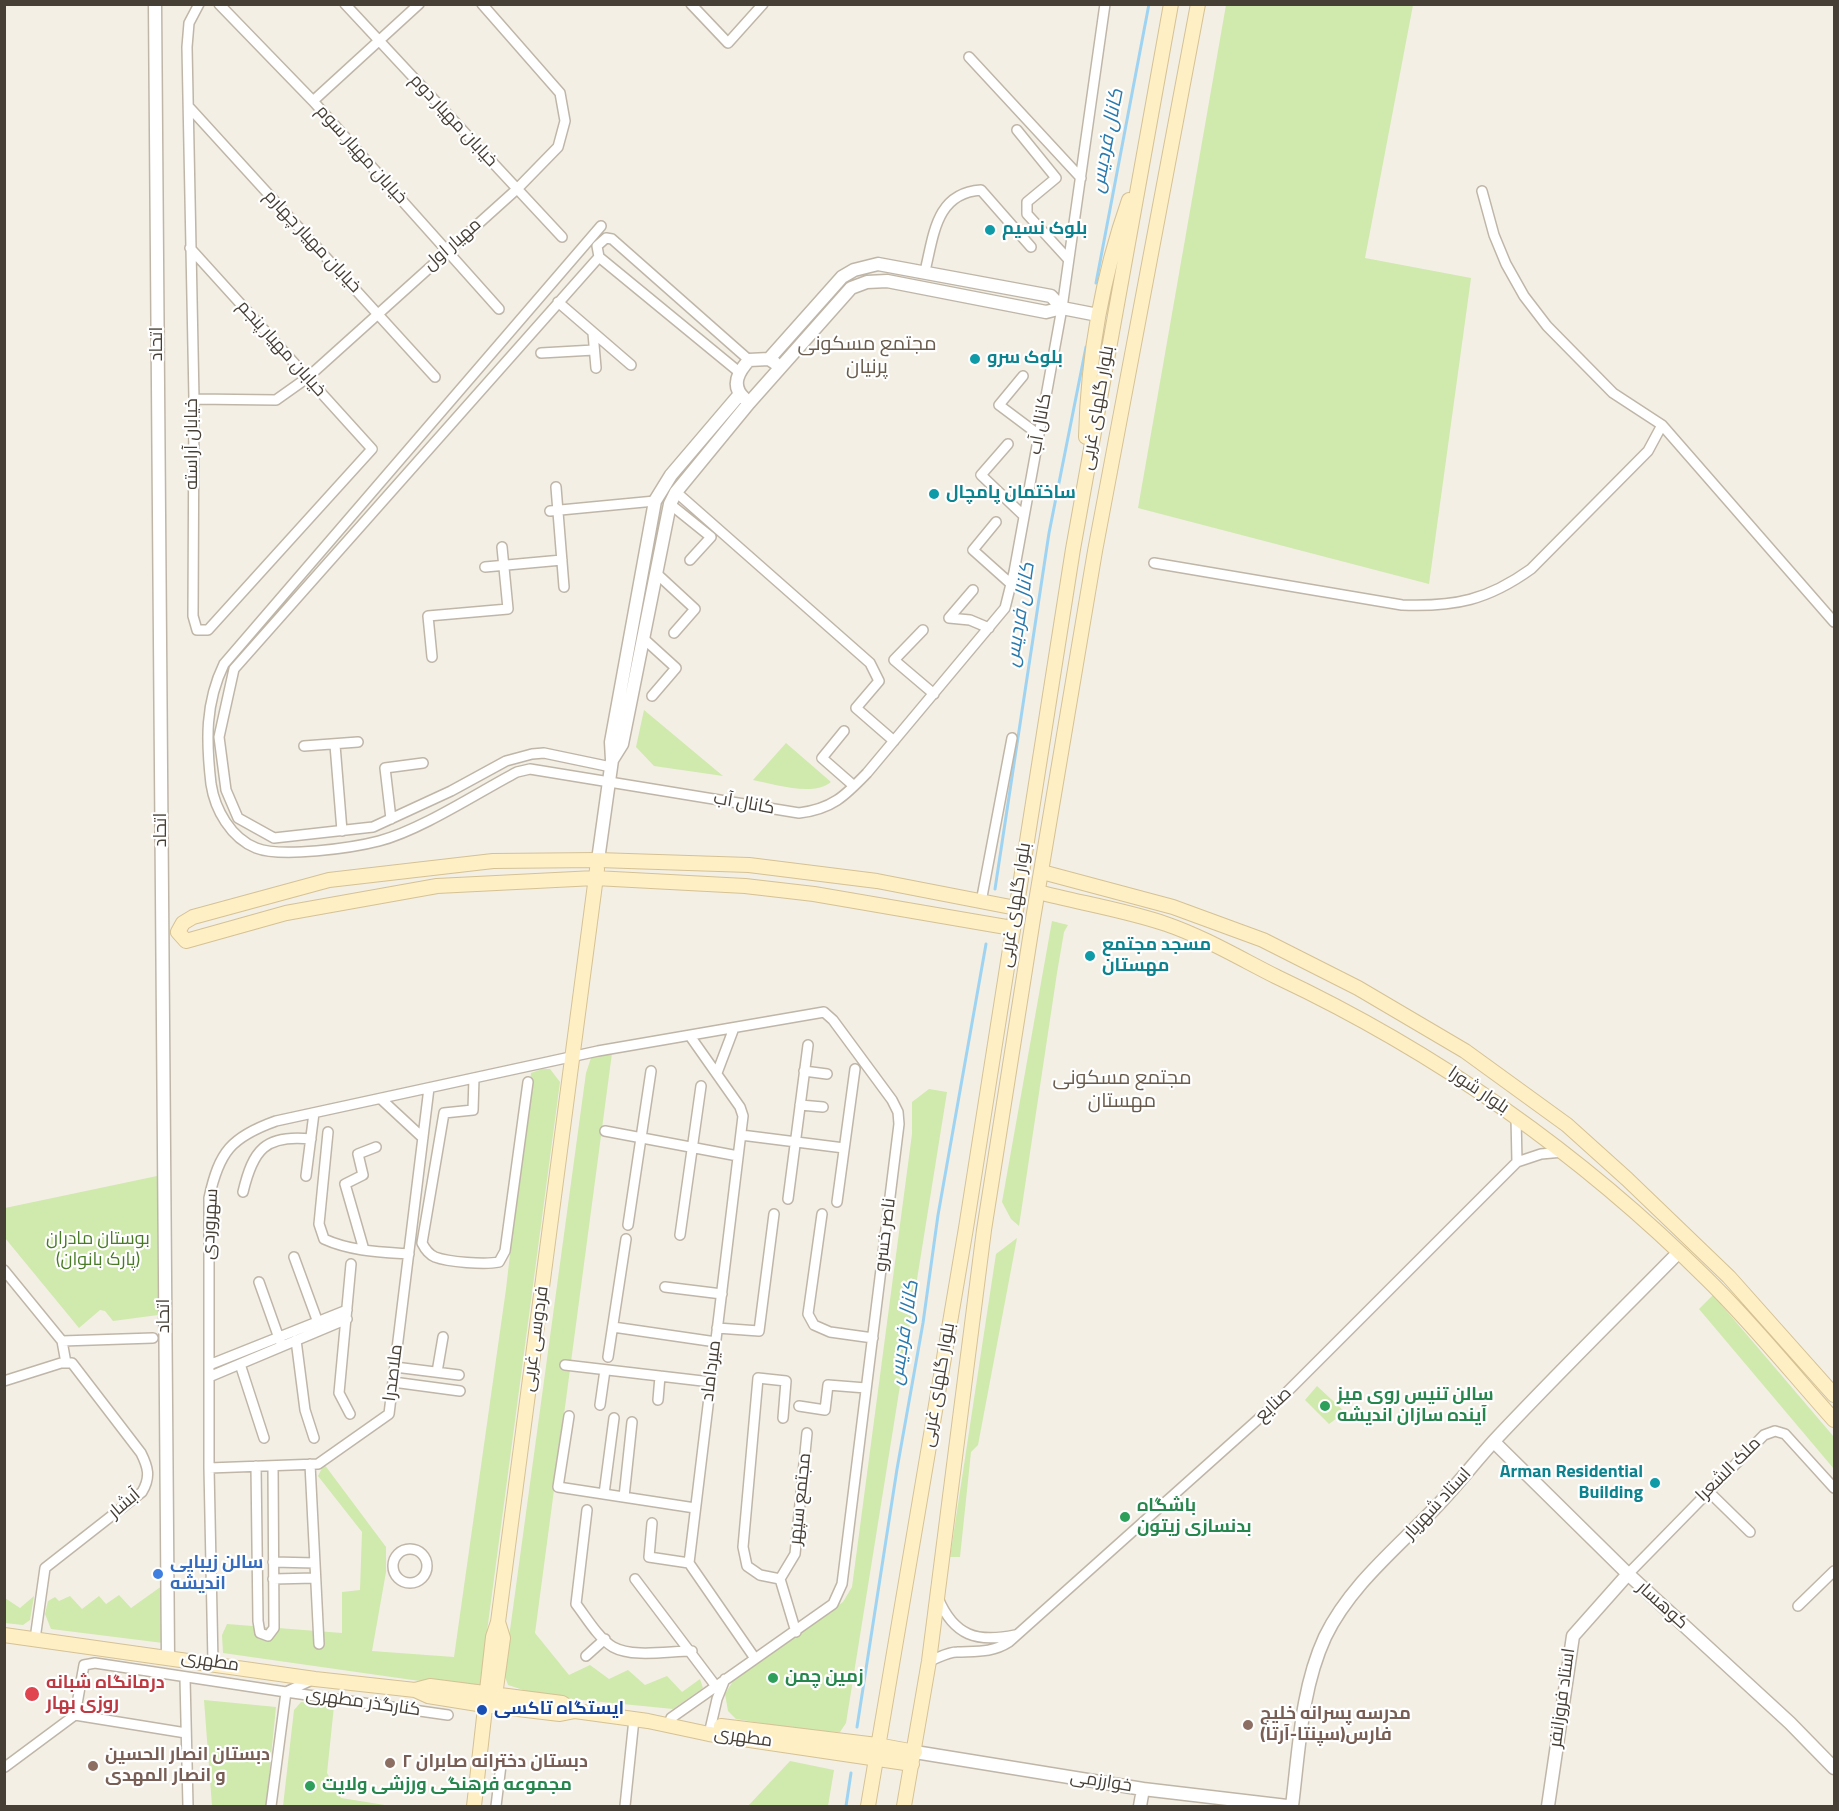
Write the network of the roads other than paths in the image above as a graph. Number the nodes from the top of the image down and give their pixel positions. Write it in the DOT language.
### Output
graph roads {
  1 [pos="155,4"];
  2 [pos="199,4"];
  3 [pos="219,4"];
  4 [pos="345,4"];
  5 [pos="419,4"];
  6 [pos="482,4"];
  7 [pos="691,4"];
  8 [pos="763,4"];
  9 [pos="1105,4"];
  10 [pos="1171,4"];
  11 [pos="1198,4"];
  12 [pos="379,41"];
  13 [pos="969,57"];
  14 [pos="313,101"];
  15 [pos="189,107"];
  16 [pos="1017,130"];
  17 [pos="1143,158"];
  18 [pos="1081,178"];
  19 [pos="517,189"];
  20 [pos="1482,191"];
  21 [pos="601,226"];
  22 [pos="562,237"];
  23 [pos="587,242"];
  24 [pos="1031,247"];
  25 [pos="190,248"];
  26 [pos="447,252"];
  27 [pos="598,254"];
  28 [pos="1068,259"];
  29 [pos="925,271"];
  30 [pos="558,302"];
  31 [pos="1062,308"];
  32 [pos="499,309"];
  33 [pos="377,312"];
  34 [pos="1098,315"];
  35 [pos="593,333"];
  36 [pos="594,350"];
  37 [pos="541,352"];
  38 [pos="769,359"];
  39 [pos="748,360"];
  40 [pos="632,365"];
  41 [pos="780,367"];
  42 [pos="596,368"];
  43 [pos="739,372"];
  44 [pos="1023,376"];
  45 [pos="435,377"];
  46 [pos="307,378"];
  47 [pos="194,399"];
  48 [pos="744,399"];
  49 [pos="1662,425"];
  50 [pos="1039,435"];
  51 [pos="1008,444"];
  52 [pos="372,449"];
  53 [pos="1086,479"];
  54 [pos="556,487"];
  55 [pos="676,492"];
  56 [pos="655,501"];
  57 [pos="670,504"];
  58 [pos="554,511"];
  59 [pos="1024,516"];
  60 [pos="996,522"];
  61 [pos="502,547"];
  62 [pos="562,560"];
  63 [pos="690,560"];
  64 [pos="1154,563"];
  65 [pos="504,565"];
  66 [pos="485,567"];
  67 [pos="656,573"];
  68 [pos="1011,584"];
  69 [pos="564,587"];
  70 [pos="973,590"];
  71 [pos="1834,622"];
  72 [pos="989,628"];
  73 [pos="923,630"];
  74 [pos="674,633"];
  75 [pos="643,638"];
  76 [pos="432,657"];
  77 [pos="934,694"];
  78 [pos="652,696"];
  79 [pos="1048,707"];
  80 [pos="1069,711"];
  81 [pos="844,731"];
  82 [pos="1012,738"];
  83 [pos="894,741"];
  84 [pos="358,742"];
  85 [pos="335,745"];
  86 [pos="304,746"];
  87 [pos="423,763"];
  88 [pos="612,764"];
  89 [pos="609,782"];
  90 [pos="854,786"];
  91 [pos="391,819"];
  92 [pos="342,831"];
  93 [pos="598,860"];
  94 [pos="1042,872"];
  95 [pos="595,878"];
  96 [pos="1038,892"];
  97 [pos="981,902"];
  98 [pos="1016,908"];
  99 [pos="976,921"];
  100 [pos="1012,928"];
  101 [pos="734,1028"];
  102 [pos="690,1036"];
  103 [pos="808,1045"];
  104 [pos="574,1056"];
  105 [pos="855,1069"];
  106 [pos="651,1071"];
  107 [pos="804,1071"];
  108 [pos="717,1073"];
  109 [pos="827,1074"];
  110 [pos="474,1078"];
  111 [pos="989,1081"];
  112 [pos="528,1082"];
  113 [pos="1008,1082"];
  114 [pos="701,1086"];
  115 [pos="429,1088"];
  116 [pos="381,1099"];
  117 [pos="800,1104"];
  118 [pos="823,1107"];
  119 [pos="314,1113"];
  120 [pos="1516,1117"];
  121 [pos="605,1131"];
  122 [pos="328,1132"];
  123 [pos="741,1136"];
  124 [pos="423,1138"];
  125 [pos="640,1138"];
  126 [pos="310,1139"];
  127 [pos="795,1142"];
  128 [pos="376,1147"];
  129 [pos="692,1147"];
  130 [pos="844,1148"];
  131 [pos="1563,1152"];
  132 [pos="738,1156"];
  133 [pos="1517,1162"];
  134 [pos="306,1176"];
  135 [pos="243,1192"];
  136 [pos="788,1199"];
  137 [pos="837,1202"];
  138 [pos="774,1214"];
  139 [pos="822,1214"];
  140 [pos="628,1225"];
  141 [pos="680,1235"];
  142 [pos="626,1239"];
  143 [pos="364,1250"];
  144 [pos="1679,1252"];
  145 [pos="409,1254"];
  146 [pos="294,1257"];
  147 [pos="351,1264"];
  148 [pos="4,1270"];
  149 [pos="259,1282"];
  150 [pos="664,1287"];
  151 [pos="722,1294"];
  152 [pos="347,1314"];
  153 [pos="319,1326"];
  154 [pos="613,1327"];
  155 [pos="717,1328"];
  156 [pos="443,1337"];
  157 [pos="153,1338"];
  158 [pos="873,1338"];
  159 [pos="296,1340"];
  160 [pos="62,1341"];
  161 [pos="280,1341"];
  162 [pos="716,1342"];
  163 [pos="608,1358"];
  164 [pos="66,1363"];
  165 [pos="240,1364"];
  166 [pos="209,1365"];
  167 [pos="565,1365"];
  168 [pos="395,1367"];
  169 [pos="605,1370"];
  170 [pos="437,1372"];
  171 [pos="459,1375"];
  172 [pos="660,1376"];
  173 [pos="208,1377"];
  174 [pos="4,1381"];
  175 [pos="393,1382"];
  176 [pos="711,1382"];
  177 [pos="866,1388"];
  178 [pos="460,1391"];
  179 [pos="1834,1395"];
  180 [pos="658,1400"];
  181 [pos="600,1405"];
  182 [pos="799,1406"];
  183 [pos="350,1414"];
  184 [pos="569,1416"];
  185 [pos="614,1418"];
  186 [pos="783,1418"];
  187 [pos="1834,1420"];
  188 [pos="632,1422"];
  189 [pos="807,1432"];
  190 [pos="264,1438"];
  191 [pos="314,1438"];
  192 [pos="1494,1442"];
  193 [pos="310,1464"];
  194 [pos="256,1466"];
  195 [pos="273,1466"];
  196 [pos="209,1468"];
  197 [pos="1834,1488"];
  198 [pos="1708,1491"];
  199 [pos="604,1494"];
  200 [pos="624,1497"];
  201 [pos="695,1508"];
  202 [pos="586,1510"];
  203 [pos="652,1522"];
  204 [pos="1750,1532"];
  205 [pos="273,1562"];
  206 [pos="315,1563"];
  207 [pos="689,1563"];
  208 [pos="1834,1571"];
  209 [pos="1628,1575"];
  210 [pos="315,1578"];
  211 [pos="273,1579"];
  212 [pos="635,1579"];
  213 [pos="780,1579"];
  214 [pos="936,1592"];
  215 [pos="1798,1606"];
  216 [pos="796,1632"];
  217 [pos="1017,1634"];
  218 [pos="4,1635"];
  219 [pos="35,1638"];
  220 [pos="605,1639"];
  221 [pos="319,1644"];
  222 [pos="692,1651"];
  223 [pos="168,1656"];
  224 [pos="586,1656"];
  225 [pos="754,1657"];
  226 [pos="929,1661"];
  227 [pos="213,1663"];
  228 [pos="726,1677"];
  229 [pos="185,1678"];
  230 [pos="315,1679"];
  231 [pos="715,1684"];
  232 [pos="286,1692"];
  233 [pos="489,1700"];
  234 [pos="75,1715"];
  235 [pos="448,1715"];
  236 [pos="641,1720"];
  237 [pos="669,1722"];
  238 [pos="710,1729"];
  239 [pos="186,1733"];
  240 [pos="876,1750"];
  241 [pos="845,1752"];
  242 [pos="913,1758"];
  243 [pos="501,1765"];
  244 [pos="5,1767"];
  245 [pos="1834,1768"];
  246 [pos="871,1782"];
  247 [pos="1143,1789"];
  248 [pos="188,1806"];
  249 [pos="271,1806"];
  250 [pos="474,1806"];
  251 [pos="496,1806"];
  252 [pos="625,1806"];
  253 [pos="868,1806"];
  254 [pos="904,1806"];
  255 [pos="1140,1806"];
  256 [pos="1289,1806"];
  257 [pos="1548,1806"];
  1 -- 223 [label="street, اتحاد"];
  2 -- 15 [label="street, خیابان آراسته"];
  3 -- 14 [label="street, خیابان مهیار سوم"];
  4 -- 12 [label="street, خیابان مهیار دوم"];
  5 -- 12 [label="street"];
  6 -- 19 [label="street, مهیار اول"];
  7 -- 8 [label="street"];
  9 -- 18 [label="street, کانال آب"];
  10 -- 17 [label="main road, بلوار گلهای غربی"];
  11 -- 80 [label="main road, بلوار گلهای غربی"];
  12 -- 14 [label="street"];
  12 -- 19 [label="street, خیابان مهیار دوم"];
  13 -- 18 [label="street"];
  14 -- 26 [label="street, خیابان مهیار سوم"];
  15 -- 25 [label="street, خیابان آراسته"];
  15 -- 33 [label="street, خیابان مهیار چهارم"];
  16 -- 28 [label="street"];
  17 -- 34 [label="main road"];
  17 -- 53 [label="main road, بلوار گلهای غربی"];
  18 -- 28 [label="street, کانال آب"];
  19 -- 22 [label="street, خیابان مهیار دوم"];
  19 -- 26 [label="street, مهیار اول"];
  20 -- 49 [label="street"];
  21 -- 23 [label="street, کانال آب"];
  23 -- 27 [label="street"];
  23 -- 89 [label="street, کانال آب"];
  24 -- 29 [label="street"];
  25 -- 46 [label="street, خیابان مهیار پنجم"];
  25 -- 47 [label="street, خیابان آراسته"];
  26 -- 32 [label="street, خیابان مهیار سوم"];
  26 -- 33 [label="street, مهیار اول"];
  27 -- 30 [label="street"];
  27 -- 39 [label="street"];
  27 -- 43 [label="street"];
  28 -- 31 [label="street, کانال آب"];
  29 -- 31 [label="street"];
  29 -- 38 [label="street"];
  30 -- 35 [label="street"];
  30 -- 92 [label="street"];
  31 -- 34 [label="street"];
  31 -- 41 [label="street"];
  31 -- 50 [label="street, کانال آب"];
  33 -- 45 [label="street, خیابان مهیار چهارم"];
  33 -- 46 [label="street, مهیار اول"];
  34 -- 53 [label="main road"];
  35 -- 36 [label="street"];
  35 -- 40 [label="street"];
  36 -- 37 [label="street"];
  36 -- 42 [label="street"];
  38 -- 39 [label="street"];
  38 -- 41 [label="street"];
  39 -- 43 [label="street"];
  41 -- 48 [label="street"];
  43 -- 48 [label="street"];
  44 -- 50 [label="street"];
  46 -- 47 [label="street, مهیار اول"];
  46 -- 52 [label="street, خیابان مهیار پنجم"];
  47 -- 52 [label="street, خیابان آراسته"];
  48 -- 55 [label="street"];
  48 -- 56 [label="street"];
  49 -- 64 [label="street"];
  49 -- 71 [label="street"];
  50 -- 59 [label="street, کانال آب"];
  51 -- 59 [label="street"];
  53 -- 79 [label="main road, بلوار گلهای غربی"];
  54 -- 58 [label="street"];
  55 -- 57 [label="street"];
  55 -- 83 [label="street"];
  56 -- 58 [label="street"];
  56 -- 88 [label="street"];
  57 -- 63 [label="street"];
  57 -- 67 [label="street"];
  58 -- 62 [label="street"];
  59 -- 68 [label="street, کانال آب"];
  60 -- 68 [label="street"];
  61 -- 65 [label="street"];
  62 -- 65 [label="street"];
  62 -- 69 [label="street"];
  65 -- 66 [label="street"];
  65 -- 76 [label="street"];
  67 -- 74 [label="street"];
  67 -- 75 [label="street"];
  68 -- 72 [label="street, کانال آب"];
  70 -- 72 [label="street"];
  72 -- 77 [label="street, کانال آب"];
  73 -- 77 [label="street"];
  75 -- 78 [label="street"];
  75 -- 88 [label="street"];
  77 -- 83 [label="street, کانال آب"];
  79 -- 80 [label="main road"];
  79 -- 98 [label="main road, بلوار گلهای غربی"];
  80 -- 94 [label="main road, بلوار گلهای غربی"];
  81 -- 90 [label="street"];
  82 -- 97 [label="street"];
  83 -- 90 [label="street, کانال آب"];
  84 -- 85 [label="street"];
  85 -- 86 [label="street"];
  85 -- 92 [label="street"];
  87 -- 91 [label="street"];
  88 -- 89 [label="street"];
  88 -- 91 [label="street"];
  89 -- 90 [label="street, کانال آب"];
  89 -- 93 [label="street"];
  91 -- 92 [label="street"];
  93 -- 95 [label="main road, فردوسی غربی"];
  93 -- 95 [label="main road"];
  93 -- 97 [label="main road"];
  94 -- 96 [label="main road, بلوار گلهای غربی"];
  94 -- 179 [label="main road, بلوار شورا"];
  95 -- 99 [label="main road"];
  95 -- 104 [label="main road, فردوسی غربی"];
  96 -- 113 [label="main road, بلوار گلهای غربی"];
  96 -- 120 [label="main road, بلوار شورا"];
  97 -- 98 [label="main road"];
  97 -- 99 [label="main road"];
  98 -- 100 [label="main road, بلوار گلهای غربی"];
  99 -- 100 [label="main road"];
  100 -- 111 [label="main road, بلوار گلهای غربی"];
  101 -- 102 [label="street, ناصر خسرو"];
  101 -- 108 [label="street"];
  101 -- 158 [label="street, ناصر خسرو"];
  102 -- 104 [label="street, ناصر خسرو"];
  102 -- 108 [label="street, میرداماد"];
  103 -- 107 [label="street"];
  104 -- 110 [label="street, سهروردی"];
  104 -- 233 [label="main road, فردوسی غربی"];
  105 -- 130 [label="street"];
  106 -- 125 [label="street"];
  107 -- 109 [label="street"];
  107 -- 117 [label="street"];
  108 -- 123 [label="street, میرداماد"];
  110 -- 112 [label="street"];
  110 -- 115 [label="street, سهروردی"];
  111 -- 113 [label="main road"];
  111 -- 240 [label="main road, بلوار گلهای غربی"];
  113 -- 214 [label="main road, بلوار گلهای غربی"];
  114 -- 129 [label="street"];
  115 -- 116 [label="street, سهروردی"];
  115 -- 124 [label="street, ملاصدرا"];
  116 -- 119 [label="street, سهروردی"];
  116 -- 124 [label="street"];
  117 -- 118 [label="street"];
  117 -- 127 [label="street"];
  119 -- 126 [label="street"];
  119 -- 166 [label="street, سهروردی"];
  120 -- 131 [label="main road, بلوار شورا"];
  120 -- 133 [label="street"];
  121 -- 125 [label="street"];
  122 -- 143 [label="street"];
  123 -- 127 [label="street"];
  123 -- 132 [label="street, میرداماد"];
  124 -- 145 [label="street, ملاصدرا"];
  125 -- 129 [label="street"];
  125 -- 140 [label="street"];
  126 -- 134 [label="street"];
  126 -- 135 [label="street"];
  127 -- 130 [label="street"];
  127 -- 136 [label="street"];
  128 -- 143 [label="street"];
  129 -- 132 [label="street"];
  129 -- 141 [label="street"];
  130 -- 137 [label="street"];
  131 -- 133 [label="street"];
  131 -- 144 [label="main road, بلوار شورا"];
  132 -- 151 [label="street, میرداماد"];
  133 -- 217 [label="street, صنایع"];
  138 -- 155 [label="street"];
  139 -- 158 [label="street"];
  142 -- 154 [label="street"];
  143 -- 145 [label="street"];
  144 -- 187 [label="main road, بلوار شورا"];
  144 -- 192 [label="street, استاد شهریار"];
  145 -- 168 [label="street, ملاصدرا"];
  146 -- 153 [label="street"];
  147 -- 152 [label="street"];
  148 -- 160 [label="street"];
  149 -- 161 [label="street"];
  150 -- 151 [label="street"];
  151 -- 155 [label="street, میرداماد"];
  152 -- 153 [label="street"];
  152 -- 183 [label="street"];
  153 -- 159 [label="street"];
  153 -- 161 [label="street"];
  154 -- 162 [label="street"];
  154 -- 163 [label="street"];
  155 -- 162 [label="street, میرداماد"];
  156 -- 170 [label="street"];
  157 -- 160 [label="street"];
  158 -- 177 [label="street, ناصر خسرو"];
  159 -- 161 [label="street"];
  159 -- 191 [label="street"];
  160 -- 164 [label="street"];
  161 -- 165 [label="street"];
  161 -- 166 [label="street"];
  162 -- 176 [label="street, میرداماد"];
  164 -- 174 [label="street"];
  164 -- 219 [label="street, آبشار"];
  165 -- 173 [label="street"];
  165 -- 190 [label="street"];
  166 -- 173 [label="street, سهروردی"];
  167 -- 169 [label="street"];
  168 -- 170 [label="street"];
  168 -- 175 [label="street, ملاصدرا"];
  169 -- 172 [label="street"];
  169 -- 181 [label="street"];
  170 -- 171 [label="street"];
  172 -- 176 [label="street"];
  172 -- 180 [label="street"];
  173 -- 196 [label="street, سهروردی"];
  175 -- 178 [label="street"];
  175 -- 193 [label="street, ملاصدرا"];
  176 -- 201 [label="street, میرداماد"];
  177 -- 182 [label="street"];
  177 -- 216 [label="street, ناصر خسرو"];
  184 -- 199 [label="street"];
  185 -- 199 [label="street"];
  186 -- 213 [label="street"];
  188 -- 200 [label="street"];
  189 -- 213 [label="street, مجتمع سپهر"];
  192 -- 209 [label="street, کوهسار"];
  192 -- 256 [label="street, استاد شهریار"];
  193 -- 195 [label="street, ملاصدرا"];
  193 -- 206 [label="street"];
  194 -- 195 [label="street, ملاصدرا"];
  194 -- 196 [label="street, ملاصدرا"];
  194 -- 211 [label="street"];
  195 -- 205 [label="street"];
  196 -- 227 [label="street, سهروردی"];
  197 -- 198 [label="street, ملک الشعرا"];
  198 -- 204 [label="street"];
  198 -- 209 [label="street, ملک الشعرا"];
  199 -- 200 [label="street"];
  200 -- 201 [label="street"];
  201 -- 207 [label="street, میرداماد"];
  202 -- 220 [label="street"];
  203 -- 207 [label="street"];
  205 -- 206 [label="street"];
  205 -- 211 [label="street"];
  206 -- 210 [label="street"];
  207 -- 225 [label="street"];
  208 -- 215 [label="street"];
  209 -- 245 [label="street, کوهسار"];
  209 -- 257 [label="street, استاد فروزانفر"];
  210 -- 211 [label="street"];
  210 -- 221 [label="street"];
  212 -- 222 [label="street"];
  213 -- 216 [label="street"];
  214 -- 217 [label="street"];
  214 -- 226 [label="main road, بلوار گلهای غربی"];
  216 -- 225 [label="street, ناصر خسرو"];
  217 -- 226 [label="street, صنایع"];
  218 -- 219 [label="main road, مطهری"];
  219 -- 223 [label="main road, مطهری"];
  220 -- 222 [label="street"];
  220 -- 224 [label="street"];
  222 -- 231 [label="street"];
  223 -- 227 [label="main road, مطهری"];
  225 -- 228 [label="street, ناصر خسرو"];
  226 -- 242 [label="main road, بلوار گلهای غربی"];
  227 -- 230 [label="main road, مطهری"];
  228 -- 231 [label="street, ناصر خسرو"];
  228 -- 238 [label="street"];
  229 -- 232 [label="street"];
  229 -- 234 [label="street"];
  229 -- 239 [label="street"];
  230 -- 232 [label="street"];
  230 -- 233 [label="main road, مطهری"];
  231 -- 237 [label="street, ناصر خسرو"];
  232 -- 235 [label="street, کنارگذر مطهری"];
  232 -- 249 [label="street, کنارگذر مطهری"];
  233 -- 236 [label="main road, مطهری"];
  233 -- 250 [label="main road, فردوسی غربی"];
  234 -- 239 [label="street"];
  234 -- 244 [label="street"];
  236 -- 237 [label="main road, مطهری"];
  236 -- 252 [label="street"];
  237 -- 238 [label="main road, مطهری"];
  238 -- 240 [label="main road"];
  238 -- 241 [label="main road, مطهری"];
  239 -- 248 [label="street"];
  240 -- 241 [label="main road, مطهری"];
  240 -- 242 [label="main road, مطهری"];
  240 -- 246 [label="main road, بلوار گلهای غربی"];
  241 -- 246 [label="main road"];
  242 -- 247 [label="street, خوارزمی"];
  242 -- 254 [label="main road, بلوار گلهای غربی"];
  243 -- 251 [label="street"];
  246 -- 253 [label="main road, بلوار گلهای غربی"];
  247 -- 255 [label="street"];
  247 -- 256 [label="street, خوارزمی"];
}
